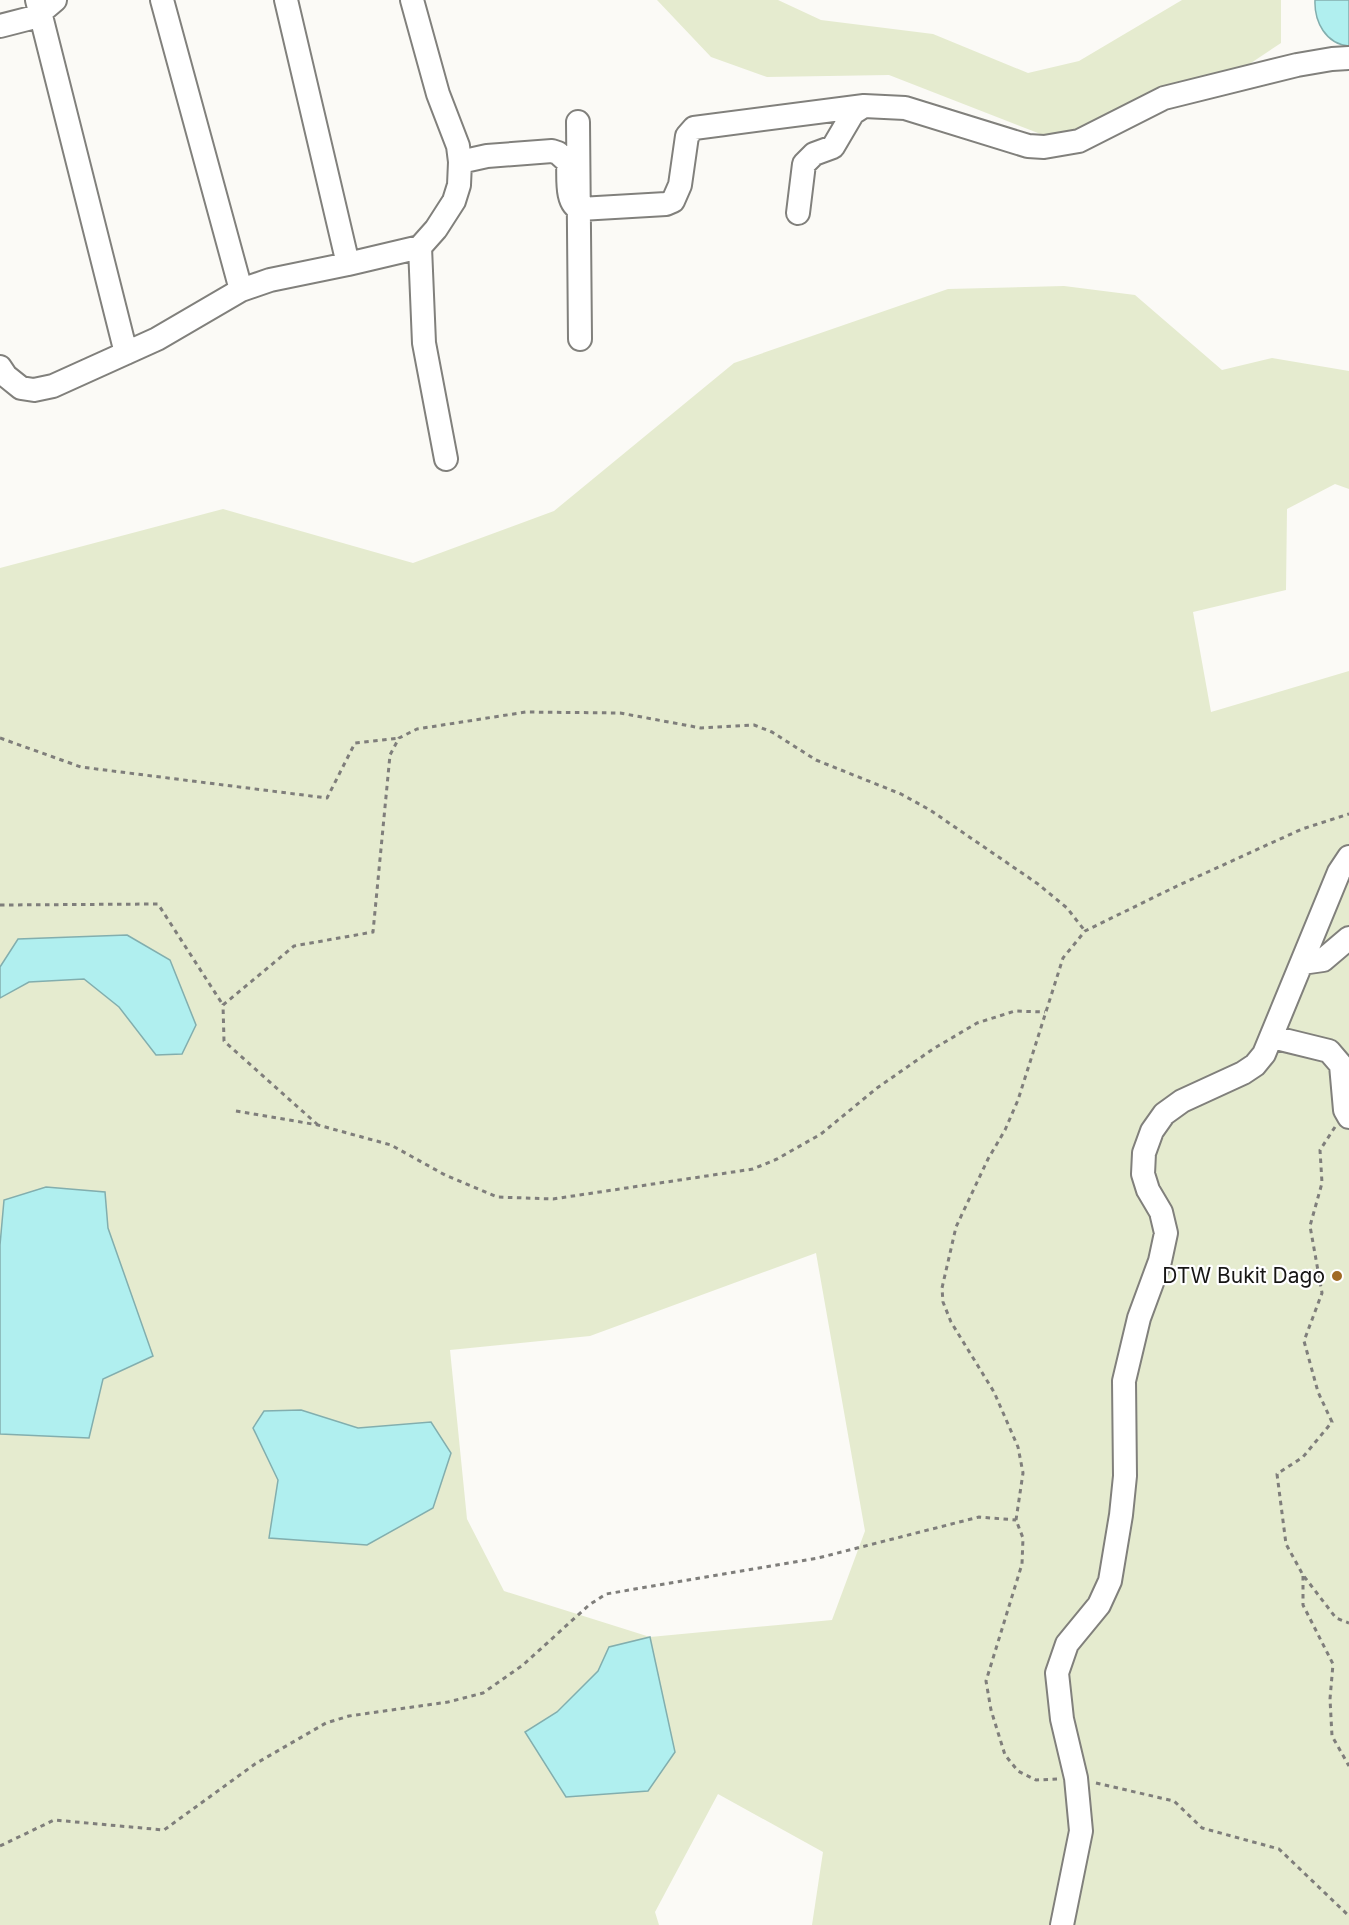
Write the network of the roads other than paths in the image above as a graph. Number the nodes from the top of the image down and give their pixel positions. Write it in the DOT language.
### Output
graph roads {
  1 [pos="162,0"];
  2 [pos="286,0"];
  3 [pos="412,0"];
  4 [pos="44,4"];
  5 [pos="0,26"];
  6 [pos="1349,58"];
  7 [pos="864,106"];
  8 [pos="578,122"];
  9 [pos="460,162"];
  10 [pos="580,209"];
  11 [pos="798,213"];
  12 [pos="420,246"];
  13 [pos="348,264"];
  14 [pos="241,290"];
  15 [pos="580,339"];
  16 [pos="126,353"];
  17 [pos="0,367"];
  18 [pos="446,459"];
  19 [pos="1349,857"];
  20 [pos="1349,938"];
  21 [pos="1302,963"];
  22 [pos="1272,1037"];
  23 [pos="1339,1053"];
  24 [pos="1347,1113"];
  25 [pos="1062,1925"];
  1 -- 14 [label="street"];
  2 -- 13 [label="street"];
  3 -- 9 [label="street"];
  4 -- 5 [label="street"];
  4 -- 16 [label="street"];
  6 -- 7 [label="street"];
  7 -- 10 [label="street"];
  7 -- 11 [label="street"];
  8 -- 10 [label="street"];
  9 -- 10 [label="street"];
  9 -- 12 [label="street"];
  10 -- 15 [label="street"];
  12 -- 13 [label="street"];
  12 -- 18 [label="street"];
  13 -- 14 [label="street"];
  14 -- 16 [label="street"];
  16 -- 17 [label="street"];
  19 -- 21 [label="street"];
  20 -- 21 [label="street"];
  21 -- 22 [label="street"];
  22 -- 23 [label="street"];
  22 -- 25 [label="street"];
  23 -- 24 [label="street"];
}
